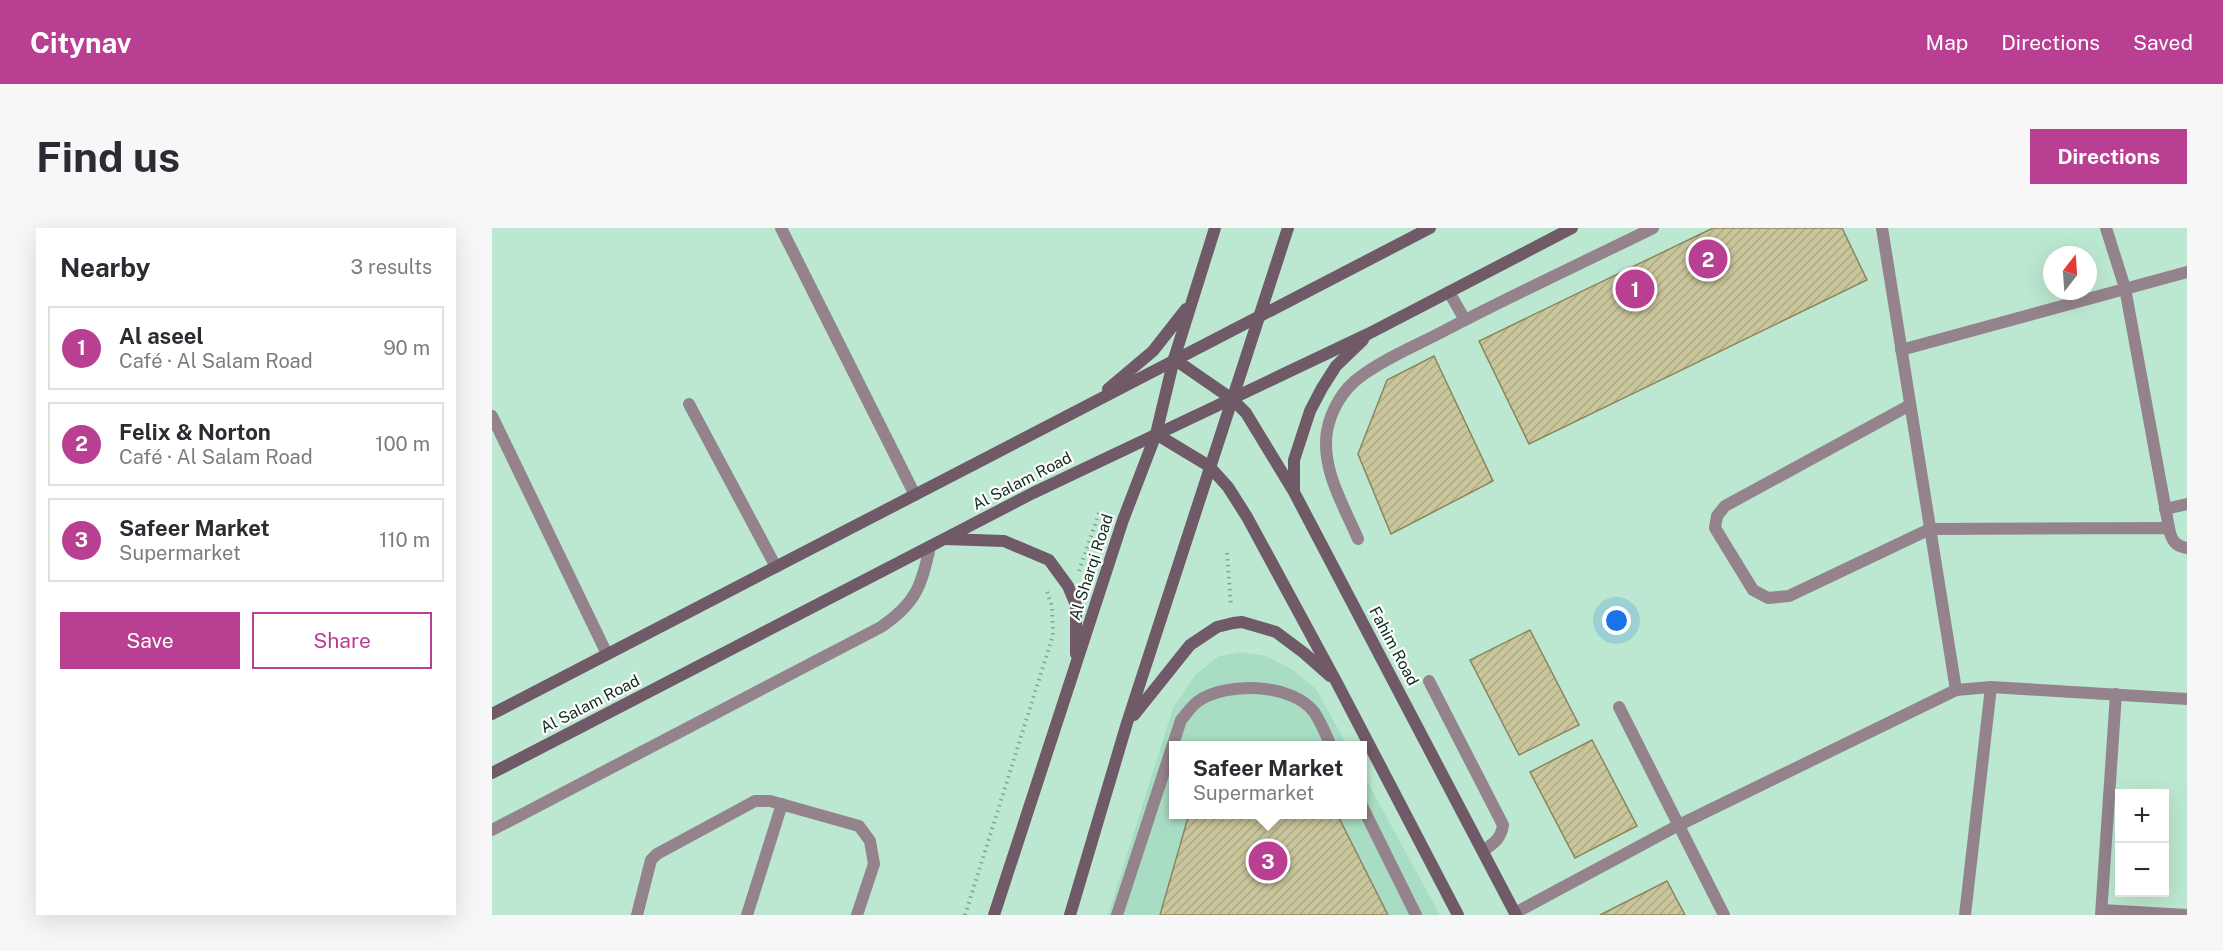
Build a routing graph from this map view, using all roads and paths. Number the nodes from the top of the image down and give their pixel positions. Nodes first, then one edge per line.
1 (782, 228) edge
2 (1215, 228) edge
3 (1288, 228) edge
4 (1430, 228) edge
5 (1572, 228) edge
6 (1882, 228) edge
7 (2106, 228) edge
8 (1651, 229) edge
9 (2187, 272) edge
10 (2125, 288) junction
11 (1449, 292) junction
12 (1192, 301) junction
13 (1258, 318) junction
14 (1465, 320) junction
15 (1368, 334) junction
16 (1901, 350) junction
17 (1173, 359) junction
18 (1232, 399) junction
19 (688, 404) dead end
20 (1089, 405) junction
21 (1910, 405) junction
22 (492, 416) edge
23 (1156, 435) junction
24 (1209, 466) junction
25 (1294, 492) junction
26 (915, 495) junction
27 (2187, 504) edge
28 (2165, 509) junction
29 (1099, 513) dead end
30 (2169, 528) junction
31 (1930, 529) junction
32 (1358, 538) dead end
33 (944, 539) junction
34 (930, 547) junction
35 (2187, 548) edge
36 (1227, 553) dead end
37 (1049, 560) junction
38 (776, 567) junction
39 (1045, 589) dead end
40 (1233, 623) junction
41 (607, 654) junction
42 (1076, 665) junction
43 (1429, 681) dead end
44 (1338, 683) junction
45 (1991, 687) junction
46 (1956, 690) junction
47 (2116, 694) junction
48 (2187, 699) edge
49 (1619, 707) dead end
50 (492, 714) edge
51 (1127, 723) junction
52 (1174, 741) edge
53 (1329, 741) edge
54 (1169, 757) edge
55 (492, 773) edge
56 (782, 804) junction
57 (1367, 816) edge
58 (1677, 826) junction
59 (492, 830) edge
60 (1483, 851) junction
61 (2102, 913) edge
62 (1515, 914) edge
63 (638, 915) edge
64 (747, 915) edge
65 (857, 915) edge
66 (965, 915) edge
67 (994, 915) edge
68 (1070, 915) edge
69 (1117, 915) edge
70 (1416, 915) edge
71 (1458, 915) edge
72 (1724, 915) edge
73 (1965, 915) edge
74 (2187, 915) edge

1 - 26 street
2 - 12 main road, Al Sharqi Road
3 - 13 main road
4 - 13 main road
5 - 11 main road, Al Salam Road
6 - 16 street
7 - 10 street
8 - 14 street
9 - 10 street
10 - 16 street
10 - 28 street
11 - 14 street
11 - 15 main road, Al Salam Road
12 - 17 main road, Al Sharqi Road
12 - 20 main road
13 - 17 main road
13 - 18 main road
14 - 32 street
15 - 18 main road, Al Salam Road
15 - 25 main road
16 - 21 street
17 - 18 main road, Fahim Road
17 - 20 main road
17 - 23 main road, Al Sharqi Road
18 - 23 main road, Al Salam Road
18 - 24 main road
18 - 25 main road, Fahim Road
19 - 38 street
20 - 26 main road
21 - 31 street
21 - 31 street
22 - 41 street
23 - 24 main road
23 - 33 main road, Al Salam Road
23 - 42 main road, Al Sharqi Road
24 - 44 main road
24 - 51 main road
25 - 60 main road, Fahim Road
26 - 38 main road
27 - 28 street
28 - 30 street
29 - 37 path
30 - 31 street
30 - 35 street
31 - 46 street
33 - 34 main road, Al Salam Road
33 - 37 main road
34 - 55 main road, Al Salam Road
34 - 59 street
36 - 40 path
37 - 42 main road
38 - 41 main road
39 - 66 path
40 - 44 main road
40 - 51 main road
41 - 50 main road
42 - 67 main road, Al Sharqi Road
43 - 60 street
44 - 71 main road
45 - 46 street
45 - 47 street
45 - 73 street
46 - 58 street
47 - 48 street
47 - 61 street
49 - 58 street
51 - 68 main road
52 - 53 street
54 - 69 street
56 - 63 street
56 - 64 street
56 - 65 street
57 - 70 street
58 - 62 street
58 - 72 street
60 - 62 main road, Fahim Road
61 - 74 street

